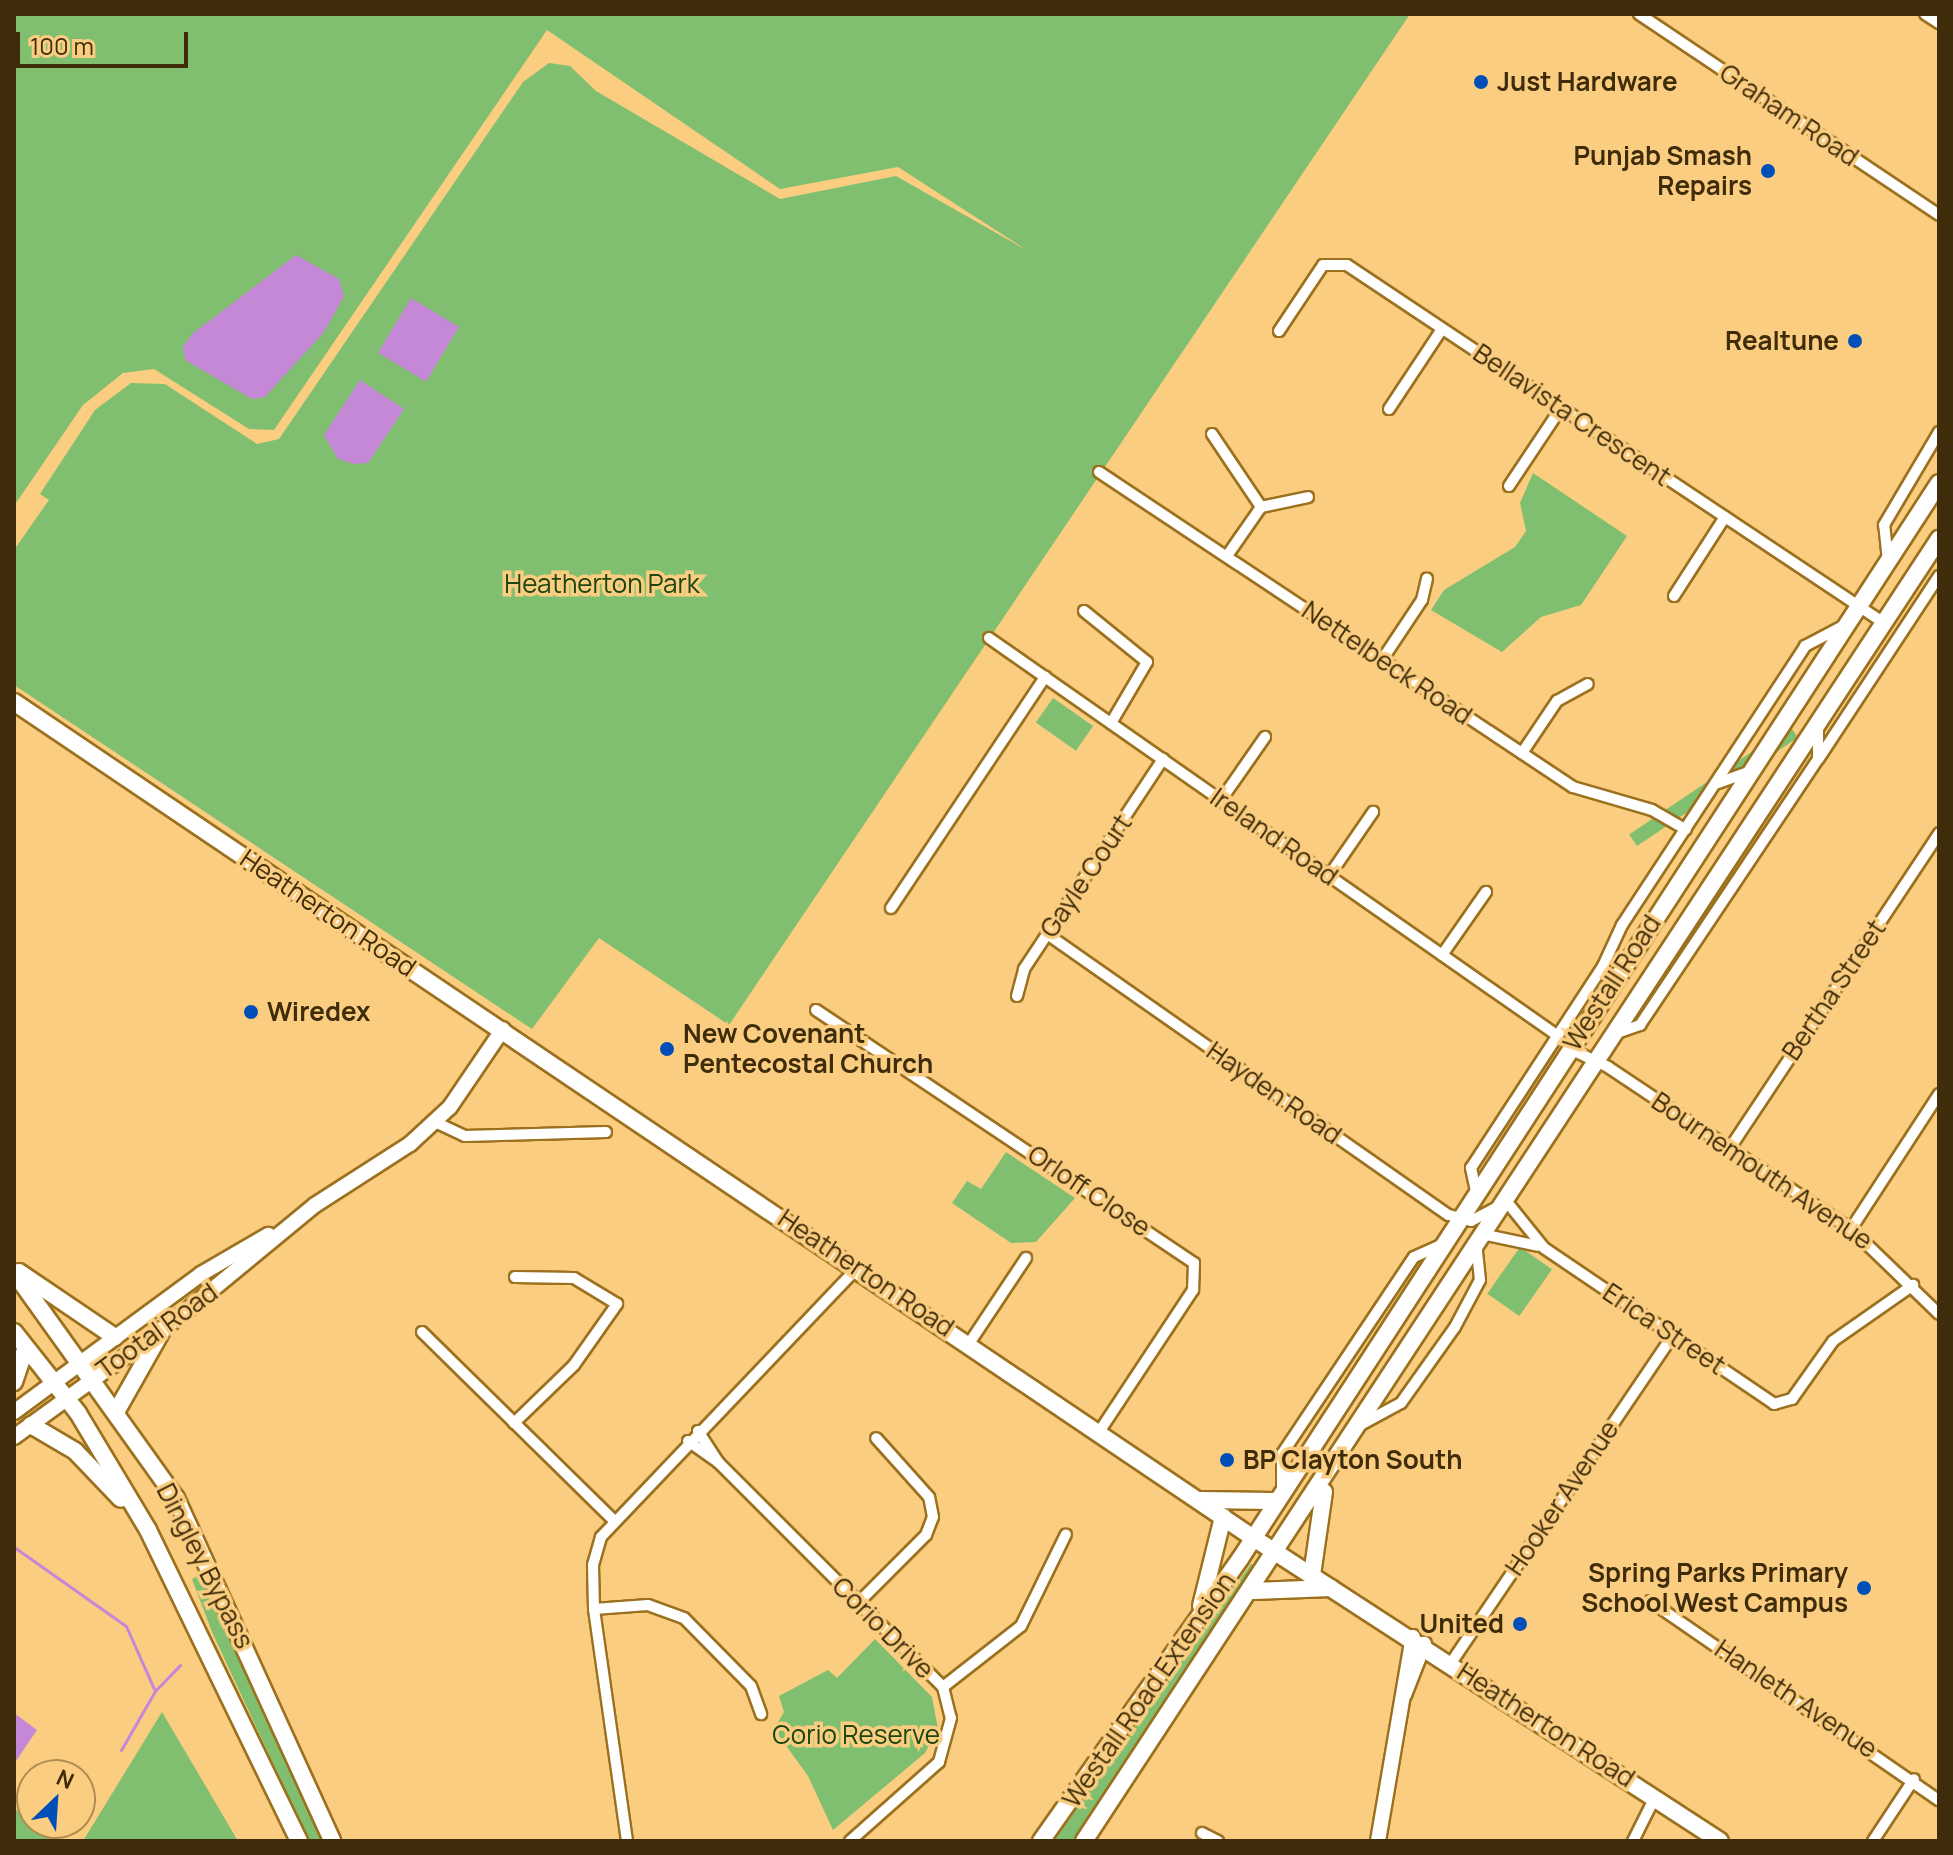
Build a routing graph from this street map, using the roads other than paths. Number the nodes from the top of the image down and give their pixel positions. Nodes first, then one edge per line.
1 (1639, 14) edge
2 (1925, 14) edge
3 (1939, 23) edge
4 (1939, 215) edge
5 (1442, 329) junction
6 (1279, 331) dead end
7 (1561, 408) junction
8 (1389, 409) dead end
9 (1939, 432) edge
10 (1212, 434) dead end
11 (1099, 472) dead end
12 (1939, 483) edge
13 (1509, 486) dead end
14 (1308, 497) dead end
15 (1261, 507) junction
16 (1725, 517) junction
17 (1906, 534) junction
18 (1935, 544) edge
19 (1227, 556) junction
20 (1888, 561) junction
21 (1939, 576) edge
22 (1427, 579) dead end
23 (1674, 596) dead end
24 (1858, 606) junction
25 (1084, 611) dead end
26 (1884, 623) junction
27 (1845, 625) junction
28 (989, 638) dead end
29 (1382, 660) junction
30 (1045, 677) junction
31 (1588, 684) dead end
32 (14, 702) edge
33 (1818, 722) junction
34 (1111, 723) junction
35 (1265, 737) dead end
36 (1522, 753) junction
37 (1163, 759) junction
38 (1818, 759) junction
39 (1749, 772) junction
40 (1713, 787) junction
41 (1221, 800) junction
42 (1373, 812) dead end
43 (1686, 830) junction
44 (1939, 833) edge
45 (1329, 876) junction
46 (1486, 892) dead end
47 (891, 908) dead end
48 (1047, 934) junction
49 (1442, 955) junction
50 (1017, 996) dead end
51 (816, 1010) dead end
52 (503, 1029) junction
53 (1614, 1034) junction
54 (1558, 1036) junction
55 (1570, 1049) junction
56 (1597, 1060) junction
57 (1939, 1094) edge
58 (435, 1122) junction
59 (606, 1132) dead end
60 (1730, 1148) junction
61 (1477, 1196) junction
62 (1507, 1202) junction
63 (296, 1219) junction
64 (1461, 1220) junction
65 (1851, 1229) junction
66 (1482, 1242) junction
67 (1544, 1248) junction
68 (1026, 1258) dead end
69 (858, 1267) junction
70 (14, 1271) edge
71 (515, 1277) dead end
72 (1913, 1285) junction
73 (1939, 1314) edge
74 (163, 1329) junction
75 (14, 1332) edge
76 (422, 1332) dead end
77 (1674, 1334) junction
78 (115, 1337) junction
79 (970, 1342) junction
80 (26, 1348) junction
81 (79, 1364) junction
82 (92, 1378) junction
83 (14, 1382) edge
84 (52, 1386) junction
85 (65, 1399) junction
86 (14, 1412) edge
87 (116, 1412) junction
88 (514, 1423) junction
89 (1362, 1424) junction
90 (31, 1425) junction
91 (698, 1431) junction
92 (1099, 1432) junction
93 (14, 1437) edge
94 (876, 1438) dead end
95 (688, 1441) junction
96 (719, 1463) junction
97 (1328, 1478) junction
98 (1278, 1496) junction
99 (1196, 1500) junction
100 (1223, 1517) junction
101 (612, 1519) junction
102 (148, 1530) junction
103 (1066, 1534) dead end
104 (1252, 1537) junction
105 (1279, 1554) junction
106 (1312, 1575) junction
107 (1333, 1588) junction
108 (1254, 1591) junction
109 (1650, 1601) dead end
110 (859, 1602) junction
111 (594, 1609) junction
112 (1194, 1626) junction
113 (1419, 1641) junction
114 (1451, 1663) junction
115 (943, 1687) junction
116 (761, 1714) dead end
117 (1914, 1779) junction
118 (1655, 1797) junction
119 (1939, 1800) edge
120 (1202, 1833) dead end
121 (299, 1841) edge
122 (332, 1841) edge
123 (627, 1841) edge
124 (850, 1841) edge
125 (1041, 1841) edge
126 (1084, 1841) edge
127 (1218, 1841) edge
128 (1378, 1841) edge
129 (1633, 1841) edge
130 (1720, 1841) edge
131 (1873, 1841) edge

1 - 4 street, Graham Road
2 - 3 street
5 - 6 street, Bellavista Crescent
5 - 7 street, Bellavista Crescent
5 - 8 street
7 - 13 street
7 - 16 street, Bellavista Crescent
9 - 20 street
10 - 15 street
11 - 19 street, Nettelbeck Road
12 - 17 main road, Westall Road
14 - 15 street
15 - 19 street
16 - 23 street
16 - 24 street, Bellavista Crescent
17 - 18 main road
17 - 20 main road, Westall Road
18 - 26 main road, Westall Road
19 - 29 street, Nettelbeck Road
20 - 24 main road, Westall Road
21 - 38 street, Westall Road
22 - 29 street
24 - 26 street, Bellavista Crescent
24 - 27 main road, Westall Road
25 - 34 street
26 - 33 main road, Westall Road
27 - 39 main road, Westall Road
27 - 40 street, Westall Road
28 - 30 street, Ireland Road
29 - 36 street, Nettelbeck Road
30 - 34 street, Ireland Road
30 - 47 street
31 - 36 street
32 - 52 main road, Heatherton Road
33 - 38 street
33 - 53 main road, Westall Road
34 - 37 street, Ireland Road
35 - 41 street
36 - 43 street, Nettelbeck Road
37 - 41 street, Ireland Road
37 - 48 street, Gayle Court
38 - 53 street, Westall Road
39 - 40 street
39 - 55 main road, Westall Road
40 - 43 street, Westall Road
41 - 45 street, Ireland Road
42 - 45 street
43 - 54 street, Westall Road
44 - 60 street, Bertha Street
45 - 49 street, Ireland Road
46 - 49 street
48 - 50 street, Gayle Court
48 - 64 street, Hayden Road
49 - 54 street, Ireland Road
51 - 92 street, Orloff Close
52 - 58 main road, Tootal Road
52 - 69 main road, Heatherton Road
53 - 56 main road, Westall Road
54 - 61 street, Westall Road
55 - 56 street, Bournemouth Avenue
55 - 61 main road, Westall Road
56 - 60 street, Bournemouth Avenue
56 - 62 main road, Westall Road
57 - 65 street
58 - 59 street
58 - 63 main road, Tootal Road
60 - 65 street, Bournemouth Avenue
61 - 64 main road, Westall Road
62 - 64 street
62 - 66 main road, Westall Road
62 - 67 street, Erica Street
63 - 74 main road, Tootal Road
63 - 78 main road, Tootal Road
64 - 98 main road, Westall Road
65 - 72 street, Bournemouth Avenue
66 - 67 street, Erica Street
66 - 89 main road, Westall Road
66 - 89 street, Westall Road
67 - 77 street, Erica Street
68 - 79 street
69 - 79 main road, Heatherton Road
69 - 91 street
70 - 78 main road
70 - 81 main road, Dingley Bypass
71 - 88 street
72 - 73 street, Bournemouth Avenue
72 - 77 street, Erica Street
74 - 82 main road, Tootal Road
74 - 87 main road
75 - 80 main road, Dingley Bypass
76 - 88 street
77 - 114 street, Hooker Avenue
78 - 81 main road, Tootal Road
79 - 92 main road, Heatherton Road
80 - 83 main road
80 - 84 main road, Dingley Bypass
81 - 82 main road, Dingley Bypass
81 - 84 main road, Tootal Road
82 - 85 main road, Tootal Road
82 - 87 main road, Dingley Bypass
84 - 85 main road, Dingley Bypass
84 - 86 main road, Tootal Road
85 - 90 main road, Tootal Road
85 - 102 main road, Dingley Bypass
87 - 122 main road, Dingley Bypass
88 - 101 street
89 - 97 main road, Westall Road
90 - 93 main road, Tootal Road
90 - 102 main road
91 - 95 street
91 - 96 street, Corio Drive
92 - 99 main road, Heatherton Road
94 - 110 street
95 - 96 street, Corio Drive
95 - 101 street
96 - 110 street, Corio Drive
97 - 105 main road, Westall Road
97 - 106 main road
98 - 99 main road
98 - 104 main road, Westall Road
99 - 100 main road, Heatherton Road
100 - 104 main road, Heatherton Road
100 - 112 main road
101 - 111 street
102 - 121 main road, Dingley Bypass
103 - 115 street
104 - 105 main road, Heatherton Road
104 - 112 main road, Westall Road Extension
105 - 106 main road, Heatherton Road
105 - 108 main road, Westall Road Extension
106 - 107 main road, Heatherton Road
107 - 108 main road
107 - 113 main road, Heatherton Road
108 - 126 main road, Westall Road Extension
109 - 117 street, Hanleth Avenue
110 - 115 street, Corio Drive
111 - 116 street
111 - 123 street
112 - 125 main road, Westall Road Extension
113 - 114 main road, Heatherton Road
113 - 128 main road
114 - 118 main road, Heatherton Road
115 - 124 street, Corio Drive
117 - 119 street, Hanleth Avenue
117 - 131 street
118 - 129 street
118 - 130 main road, Heatherton Road
120 - 127 street

